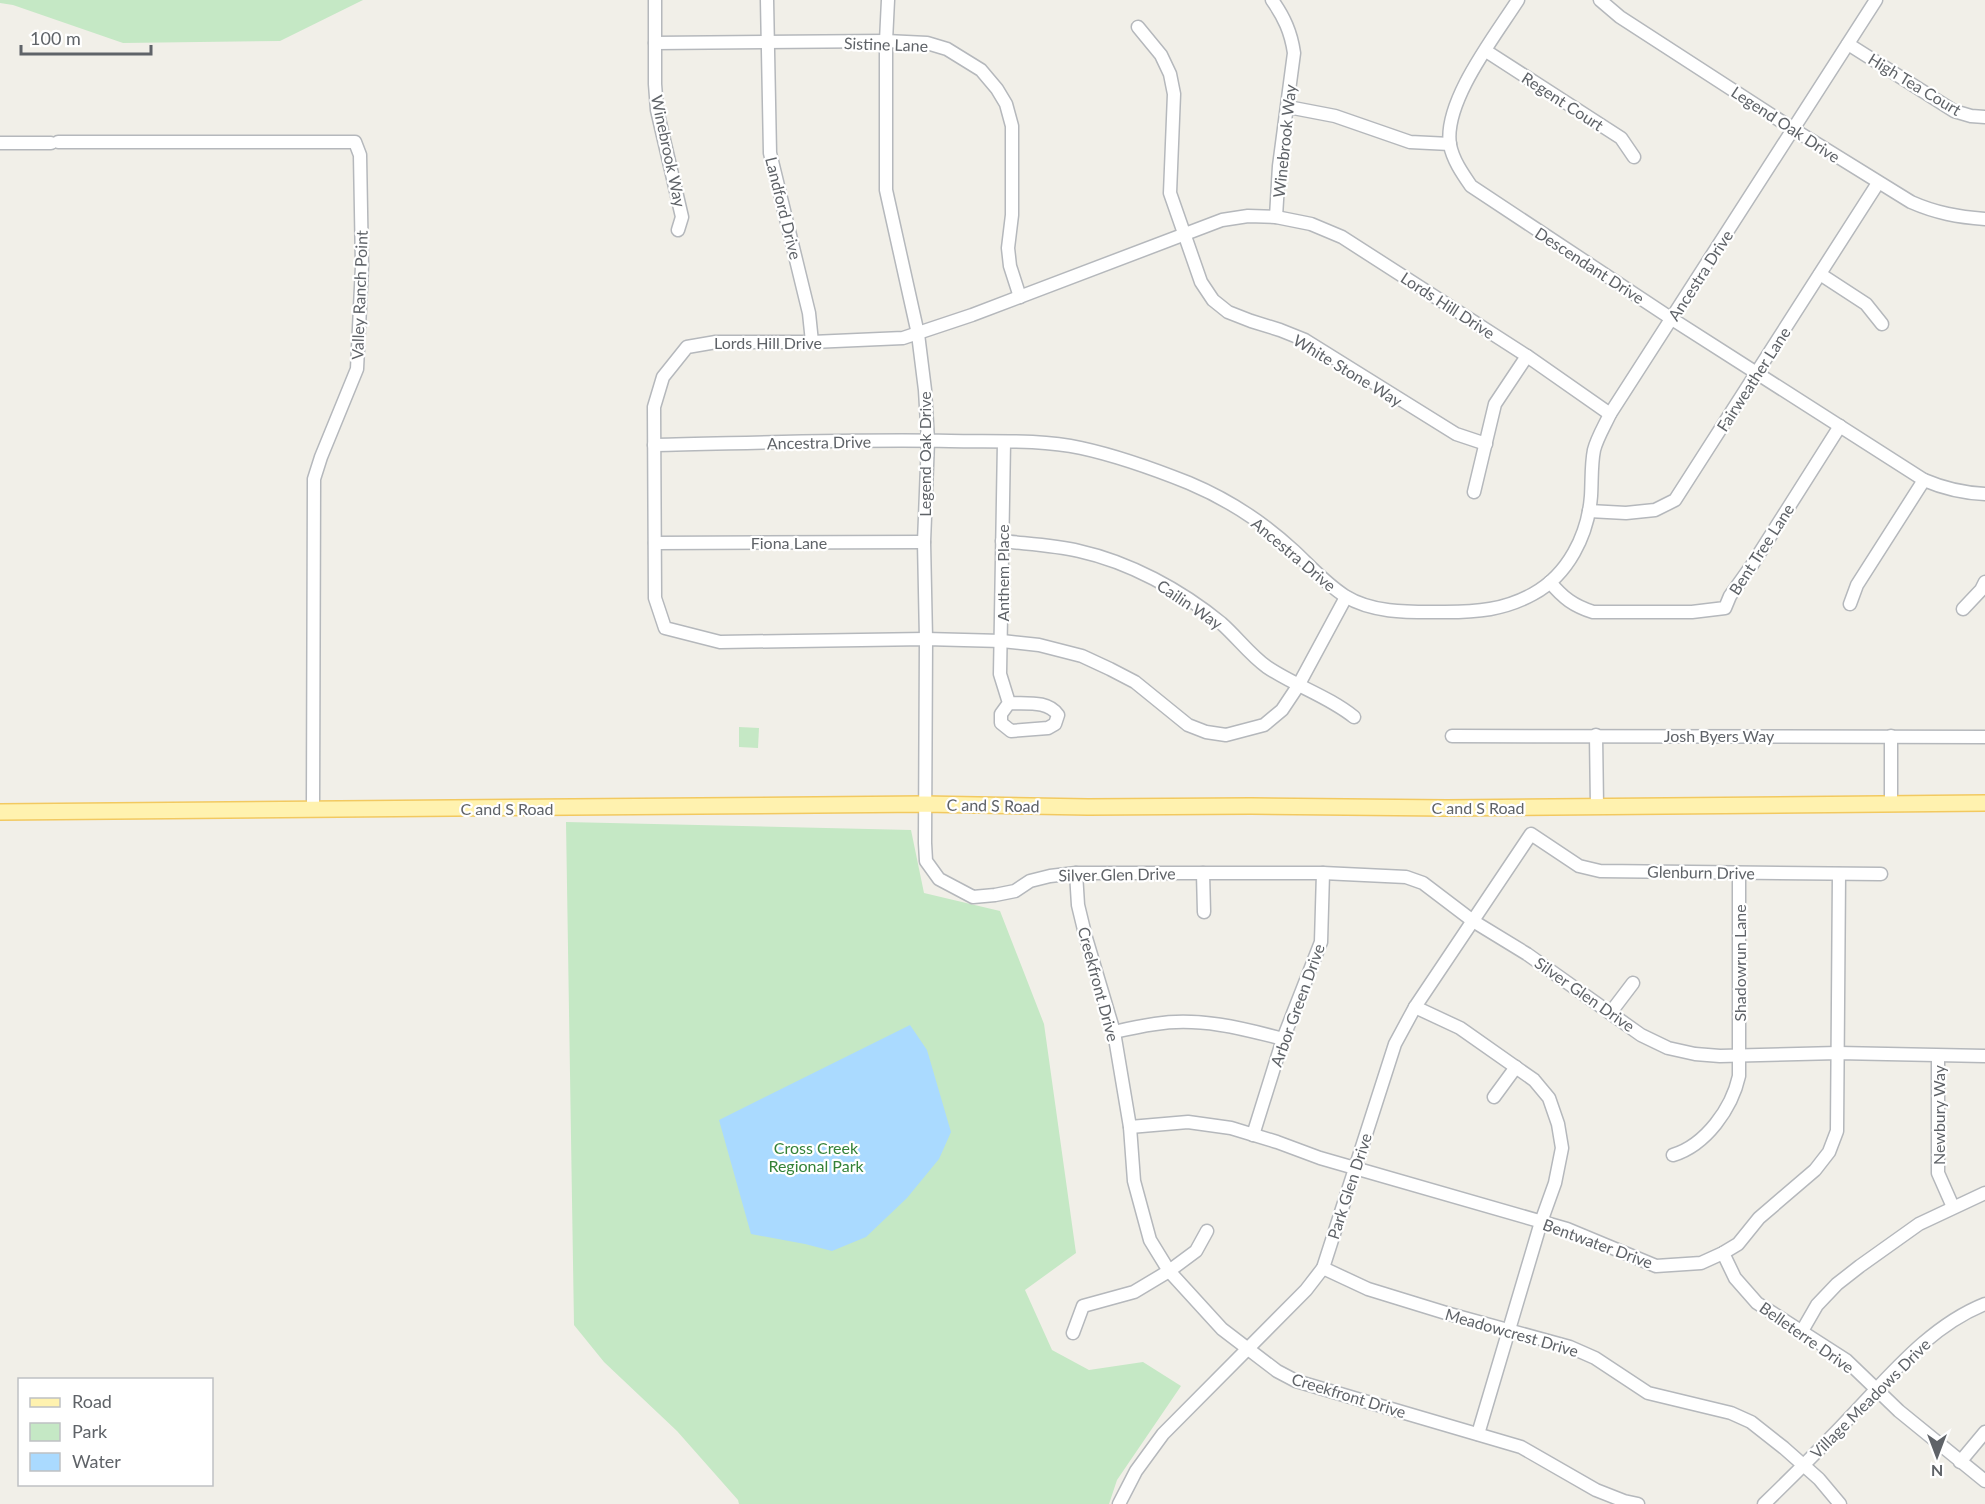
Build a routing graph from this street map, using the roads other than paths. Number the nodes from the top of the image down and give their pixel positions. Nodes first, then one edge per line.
1 (655, 0) edge
2 (767, 0) edge
3 (888, 0) edge
4 (1272, 0) edge
5 (1518, 0) edge
6 (1600, 0) edge
7 (1876, 0) edge
8 (1138, 27) dead end
9 (886, 41) junction
10 (655, 43) junction
11 (767, 43) junction
12 (1848, 44) junction
13 (1486, 51) junction
14 (1288, 106) junction
15 (1985, 117) edge
16 (1793, 129) junction
17 (0, 143) edge
18 (1450, 144) junction
19 (1634, 157) dead end
20 (1878, 183) junction
21 (1276, 217) junction
22 (1985, 219) edge
23 (678, 230) dead end
24 (1179, 238) junction
25 (1820, 274) junction
26 (1020, 297) junction
27 (1672, 319) junction
28 (1882, 324) dead end
29 (918, 334) junction
30 (812, 342) junction
31 (1527, 356) junction
32 (1757, 373) junction
33 (1610, 414) junction
34 (1840, 426) junction
35 (928, 441) junction
36 (1004, 442) junction
37 (654, 444) junction
38 (1486, 444) junction
39 (1924, 480) junction
40 (1474, 492) dead end
41 (1985, 494) edge
42 (1589, 511) junction
43 (1002, 541) junction
44 (924, 542) junction
45 (655, 543) junction
46 (1550, 582) junction
47 (1985, 582) edge
48 (1346, 597) junction
49 (1850, 604) dead end
50 (1963, 609) dead end
51 (926, 639) junction
52 (1002, 641) junction
53 (1298, 686) junction
54 (1009, 704) dead end
55 (1354, 717) dead end
56 (1596, 735) junction
57 (1452, 736) dead end
58 (1891, 736) junction
59 (1985, 737) edge
60 (1891, 802) junction
61 (1985, 803) edge
62 (924, 804) junction
63 (1597, 806) junction
64 (313, 810) junction
65 (0, 812) edge
66 (1531, 834) joint
67 (1076, 873) junction
68 (1203, 873) junction
69 (1323, 873) junction
70 (1739, 873) junction
71 (1839, 874) junction
72 (1881, 874) dead end
73 (1204, 912) dead end
74 (1473, 921) junction
75 (1633, 983) dead end
76 (1415, 1007) junction
77 (1611, 1012) junction
78 (1114, 1032) junction
79 (1283, 1040) junction
80 (1838, 1053) junction
81 (1738, 1054) junction
82 (1938, 1056) junction
83 (1985, 1056) edge
84 (1516, 1067) junction
85 (1494, 1097) dead end
86 (1130, 1127) junction
87 (1253, 1135) junction
88 (1673, 1155) dead end
89 (1356, 1167) junction
90 (1985, 1193) edge
91 (1953, 1207) junction
92 (1541, 1222) junction
93 (1208, 1231) dead end
94 (1723, 1254) junction
95 (1323, 1268) junction
96 (1169, 1271) junction
97 (1985, 1304) edge
98 (1509, 1331) junction
99 (1802, 1331) junction
100 (1073, 1332) dead end
101 (1248, 1349) junction
102 (1877, 1389) junction
103 (1985, 1432) edge
104 (1478, 1434) junction
105 (1960, 1462) junction
106 (1804, 1465) junction
107 (1985, 1481) edge
108 (1119, 1504) edge
109 (1638, 1504) edge
110 (1764, 1504) edge
111 (1840, 1504) edge

1 - 10 street, Winebrook Way
2 - 11 street, Landford Drive
3 - 9 street, Legend Oak Drive
4 - 14 street, Winebrook Way
5 - 13 street, Descendant Drive
6 - 16 street, Legend Oak Drive
7 - 12 street, Ancestra Drive
8 - 24 street, White Stone Way
9 - 11 street, Sistine Lane
9 - 26 street, Sistine Lane
9 - 29 street, Legend Oak Drive
10 - 11 street, Sistine Lane
10 - 23 street, Winebrook Way
11 - 30 street, Landford Drive
12 - 15 street, High Tea Court
12 - 16 street, Ancestra Drive
13 - 18 street, Descendant Drive
13 - 19 street, Regent Court
14 - 18 street
14 - 21 street, Winebrook Way
16 - 20 street, Legend Oak Drive
16 - 27 street, Ancestra Drive
17 - 64 street, Valley Ranch Point
18 - 27 street, Descendant Drive
20 - 22 street, Legend Oak Drive
20 - 25 street, Fairweather Lane
21 - 24 street, Winebrook Way
21 - 31 street, Lords Hill Drive
24 - 26 street, Lords Hill Drive
24 - 38 street, White Stone Way
25 - 28 street
25 - 32 street, Fairweather Lane
26 - 29 street, Lords Hill Drive
27 - 32 street, Descendant Drive
27 - 33 street, Ancestra Drive
29 - 30 street, Lords Hill Drive
29 - 35 street, Legend Oak Drive
30 - 37 street, Lords Hill Drive
31 - 33 street, Lords Hill Drive
31 - 38 street
32 - 34 street, Descendant Drive
32 - 42 street, Fairweather Lane
33 - 42 street, Ancestra Drive
34 - 39 street, Descendant Drive
34 - 46 street, Bent Tree Lane
35 - 36 street, Ancestra Drive
35 - 37 street, Ancestra Drive
35 - 44 street, Legend Oak Drive
36 - 43 street, Anthem Place
36 - 48 street, Ancestra Drive
37 - 45 street, Lords Hill Drive
38 - 40 street
39 - 41 street, Descendant Drive
39 - 49 street
42 - 46 street, Ancestra Drive
43 - 52 street, Anthem Place
43 - 53 street, Cailin Way
44 - 45 street, Fiona Lane
44 - 51 street, Legend Oak Drive
45 - 51 street, Lords Hill Drive
46 - 48 street, Ancestra Drive
47 - 50 street
48 - 53 street
51 - 52 street
51 - 62 street, Legend Oak Drive
52 - 53 street
52 - 54 street, Anthem Place
53 - 55 street, Cailin Way
56 - 57 street, Josh Byers Way
56 - 58 street, Josh Byers Way
56 - 63 street
58 - 59 street, Josh Byers Way
58 - 60 street
60 - 61 main road, C and S Road
60 - 63 main road, C and S Road
62 - 63 main road, C and S Road
62 - 64 main road, C and S Road
62 - 67 street, Silver Glen Drive
64 - 65 main road, C and S Road
66 - 70 street, Glenburn Drive
66 - 74 street, Park Glen Drive
67 - 68 street, Silver Glen Drive
67 - 78 street, Creekfront Drive
68 - 69 street, Silver Glen Drive
68 - 73 street
69 - 74 street, Silver Glen Drive
69 - 79 street, Arbor Green Drive
70 - 71 street, Glenburn Drive
70 - 81 street, Shadowrun Lane
71 - 72 street, Glenburn Drive
71 - 80 street, Bentwater Drive
74 - 76 street, Park Glen Drive
74 - 77 street, Silver Glen Drive
75 - 77 street
76 - 84 street
76 - 89 street, Park Glen Drive
77 - 81 street, Silver Glen Drive
78 - 79 street
78 - 86 street, Creekfront Drive
79 - 87 street, Arbor Green Drive
80 - 81 street, Silver Glen Drive
80 - 82 street, Silver Glen Drive
80 - 94 street, Bentwater Drive
81 - 88 street, Shadowrun Lane
82 - 83 street, Silver Glen Drive
82 - 91 street, Newbury Way
84 - 85 street
84 - 92 street
86 - 87 street, Bentwater Drive
86 - 96 street, Creekfront Drive
87 - 89 street, Bentwater Drive
89 - 92 street, Bentwater Drive
89 - 95 street, Park Glen Drive
90 - 91 street
91 - 99 street
92 - 94 street, Bentwater Drive
92 - 98 street
93 - 96 street
94 - 99 street, Belleterre Drive
95 - 98 street, Meadowcrest Drive
95 - 101 street, Park Glen Drive
96 - 100 street
96 - 101 street, Creekfront Drive
97 - 102 street, Village Meadows Drive
98 - 104 street
98 - 106 street, Meadowcrest Drive
99 - 102 street, Belleterre Drive
101 - 104 street, Creekfront Drive
101 - 108 street, Park Glen Drive
102 - 105 street, Belleterre Drive
102 - 106 street, Village Meadows Drive
103 - 105 street
104 - 109 street, Creekfront Drive
105 - 107 street, Belleterre Drive
106 - 110 street, Village Meadows Drive
106 - 111 street, Meadowcrest Drive

